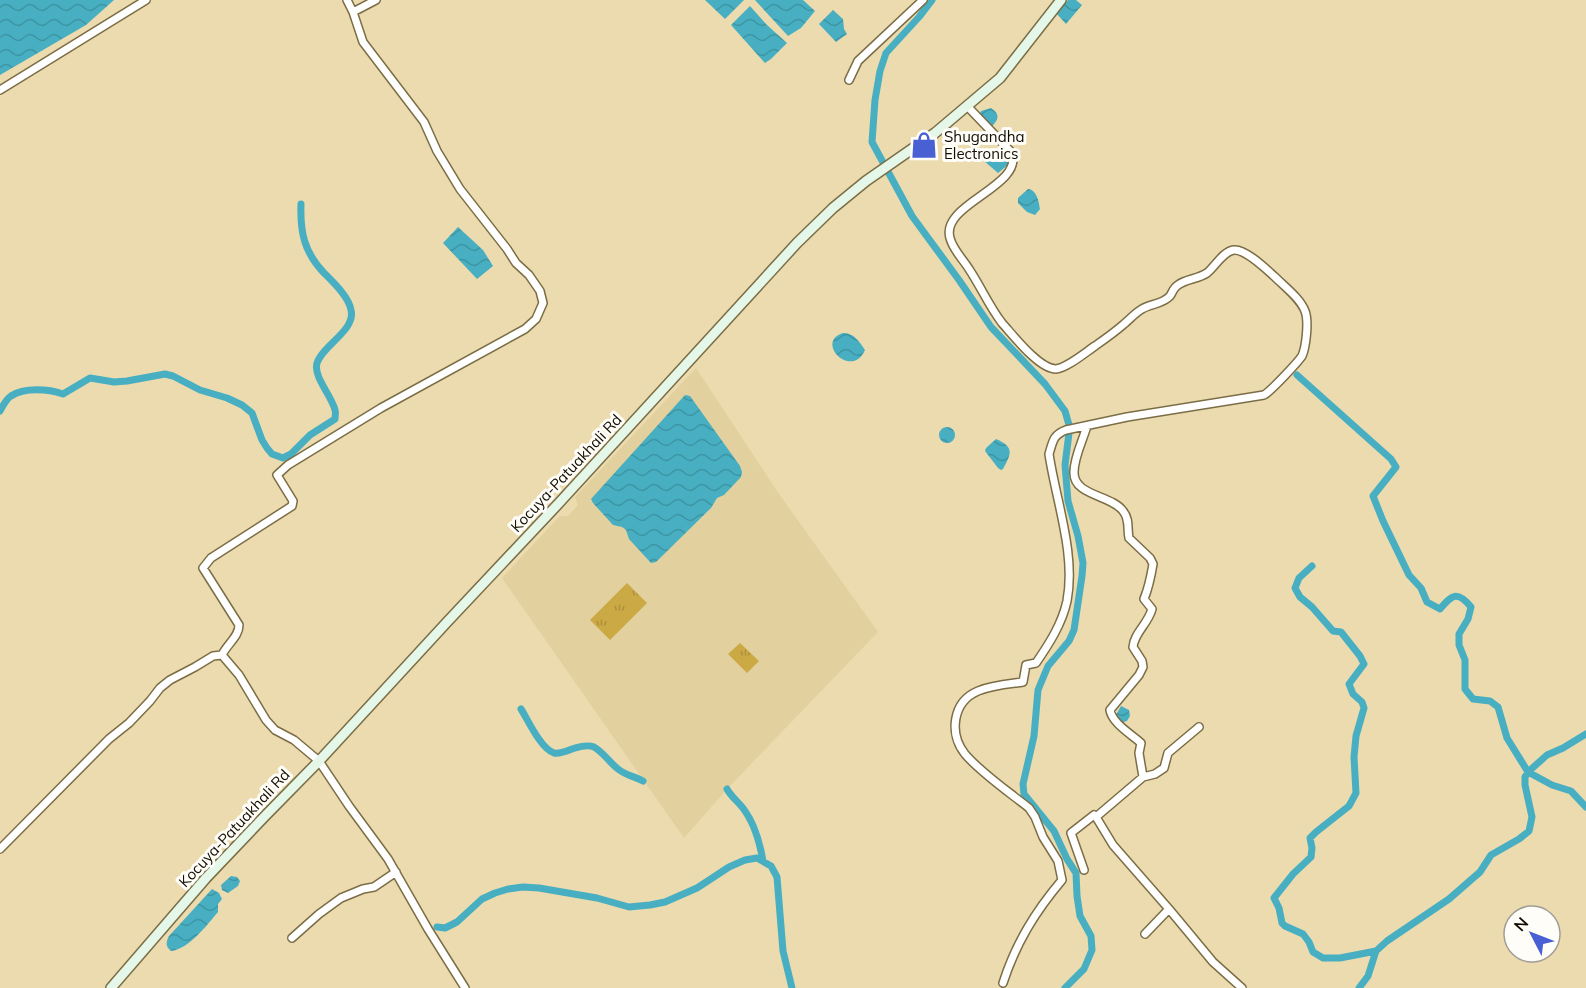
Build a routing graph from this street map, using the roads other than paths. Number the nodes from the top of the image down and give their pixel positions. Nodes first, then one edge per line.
1 (146, 0) edge
2 (347, 0) edge
3 (376, 0) edge
4 (923, 0) edge
5 (1061, 0) edge
6 (353, 12) junction
7 (849, 80) dead end
8 (0, 90) edge
9 (968, 107) junction
10 (1084, 427) junction
11 (222, 655) junction
12 (1199, 727) dead end
13 (319, 761) junction
14 (1143, 777) junction
15 (1096, 817) junction
16 (0, 849) edge
17 (1084, 870) dead end
18 (396, 872) junction
19 (1169, 909) junction
20 (1145, 934) dead end
21 (292, 938) dead end
22 (1003, 983) dead end
23 (111, 988) edge
24 (465, 988) edge
25 (1242, 988) edge

1 - 8 street
2 - 6 street
3 - 6 street
4 - 7 street
5 - 9 main road, Kocuya-Patuakhali Rd
6 - 11 street
9 - 10 street
9 - 13 main road, Kocuya-Patuakhali Rd
10 - 14 street
10 - 22 street
11 - 13 street
11 - 16 street
12 - 14 street
13 - 18 street
13 - 23 main road, Kocuya-Patuakhali Rd
14 - 15 street
15 - 17 street
15 - 19 street
18 - 21 street
18 - 24 street
19 - 20 street
19 - 25 street

